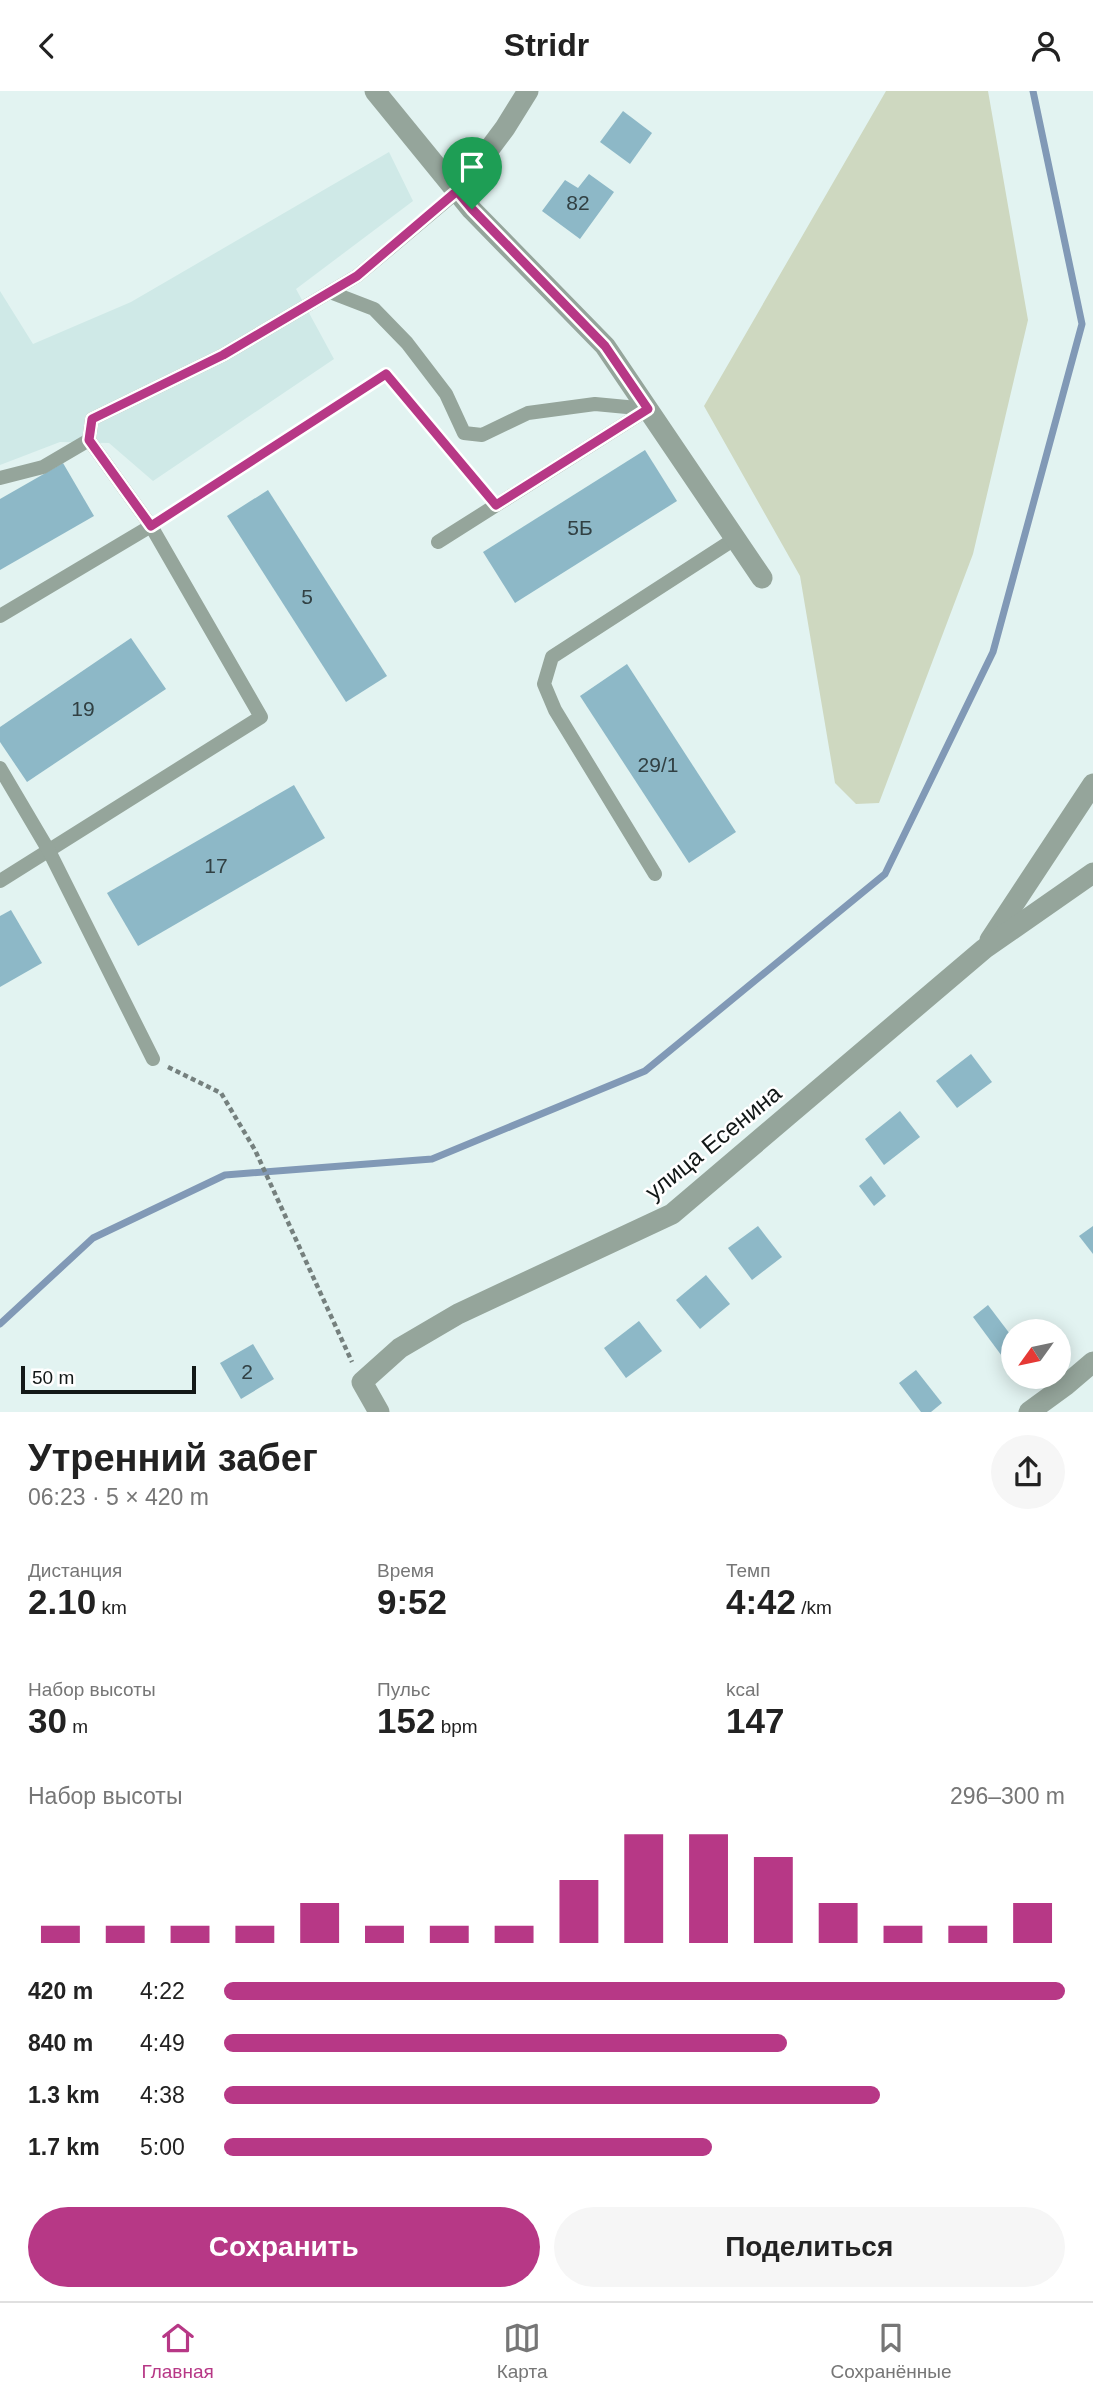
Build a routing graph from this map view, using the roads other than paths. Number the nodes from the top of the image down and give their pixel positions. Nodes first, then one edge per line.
1 (375, 91) edge
2 (528, 91) edge
3 (457, 191) junction
4 (330, 292) junction
5 (648, 409) junction
6 (89, 440) junction
7 (0, 478) edge
8 (151, 526) junction
9 (736, 538) junction
10 (438, 542) dead end
11 (762, 578) dead end
12 (0, 617) edge
13 (0, 768) edge
14 (1093, 784) edge
15 (49, 851) junction
16 (1093, 873) edge
17 (655, 874) dead end
18 (0, 881) edge
19 (984, 949) junction
20 (153, 1059) road end
21 (1093, 1362) edge
22 (379, 1412) edge
23 (1029, 1412) edge

1 - 3 street
2 - 3 street
3 - 4 lane
3 - 5 street
4 - 5 lane
4 - 6 lane
5 - 9 street
5 - 10 lane
6 - 7 lane
6 - 8 lane
8 - 12 lane
8 - 15 lane
9 - 11 street
9 - 17 lane
13 - 15 lane
14 - 19 street
15 - 18 lane
15 - 20 lane
16 - 19 street, улица Есенина
19 - 22 street, улица Есенина
21 - 23 street

